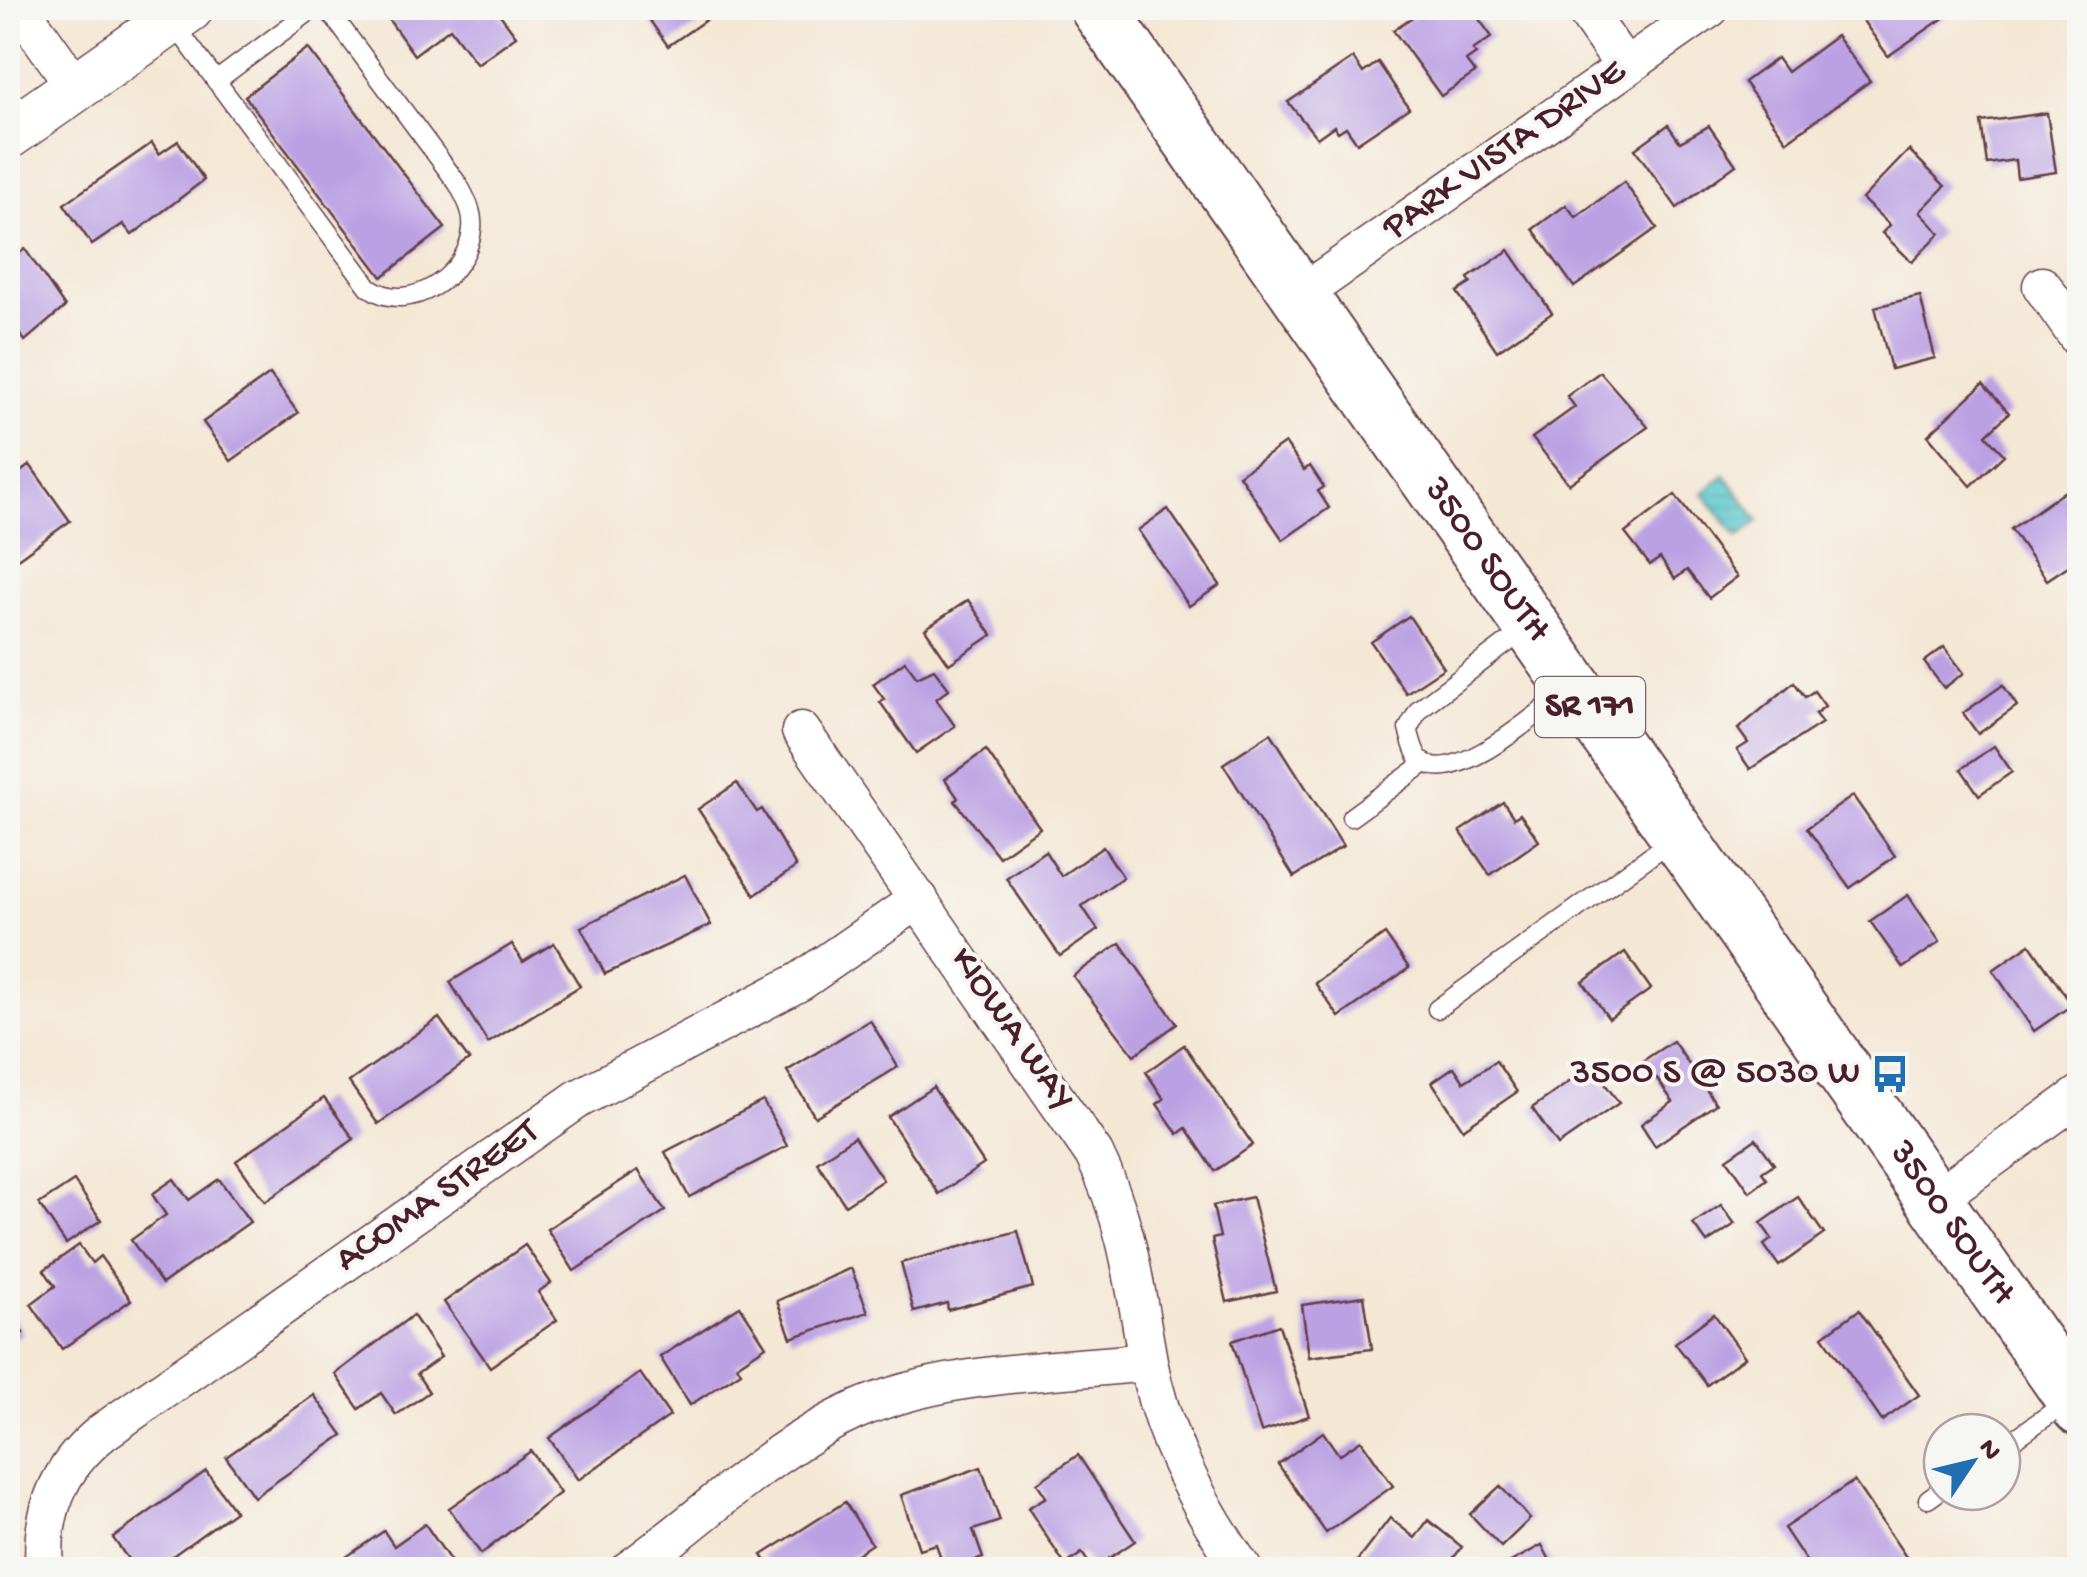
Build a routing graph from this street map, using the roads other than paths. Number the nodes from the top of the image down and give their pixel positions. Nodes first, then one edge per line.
1 (20, 8) edge
2 (314, 8) edge
3 (328, 8) edge
4 (1098, 8) edge
5 (1584, 8) edge
6 (1710, 8) edge
7 (180, 14) edge
8 (1625, 67) junction
9 (216, 80) junction
10 (76, 87) junction
11 (8, 136) edge
12 (2042, 286) dead end
13 (1300, 295) junction
14 (2080, 340) edge
15 (1532, 625) junction
16 (1574, 686) junction
17 (800, 731) dead end
18 (1425, 763) junction
19 (1351, 817) dead end
20 (1679, 835) junction
21 (919, 899) junction
22 (1436, 1009) dead end
23 (2080, 1095) edge
24 (1935, 1199) junction
25 (1148, 1362) junction
26 (2076, 1403) edge
27 (2022, 1436) edge
28 (637, 1567) edge
29 (45, 1570) edge
30 (1243, 1570) edge

1 - 10 street
2 - 9 lane
3 - 9 lane
4 - 13 main road, 3500 SOUTH / SR 171
5 - 8 street
6 - 8 street, PARK VISTA DRIVE
7 - 9 lane
7 - 10 street
8 - 13 street, PARK VISTA DRIVE
10 - 11 street
12 - 14 street
13 - 15 main road, 3500 SOUTH / SR 171
15 - 16 main road, 3500 SOUTH / SR 171
15 - 18 lane
16 - 18 lane
16 - 20 main road, 3500 SOUTH / SR 171
17 - 21 street, KIOWA WAY
18 - 19 lane
20 - 22 lane
20 - 24 main road, 3500 SOUTH / SR 171
21 - 25 street, KIOWA WAY
21 - 29 street, ACOMA STREET
23 - 24 street
24 - 26 main road, 3500 SOUTH / SR 171
25 - 28 street
25 - 30 street, KIOWA WAY
26 - 27 lane

